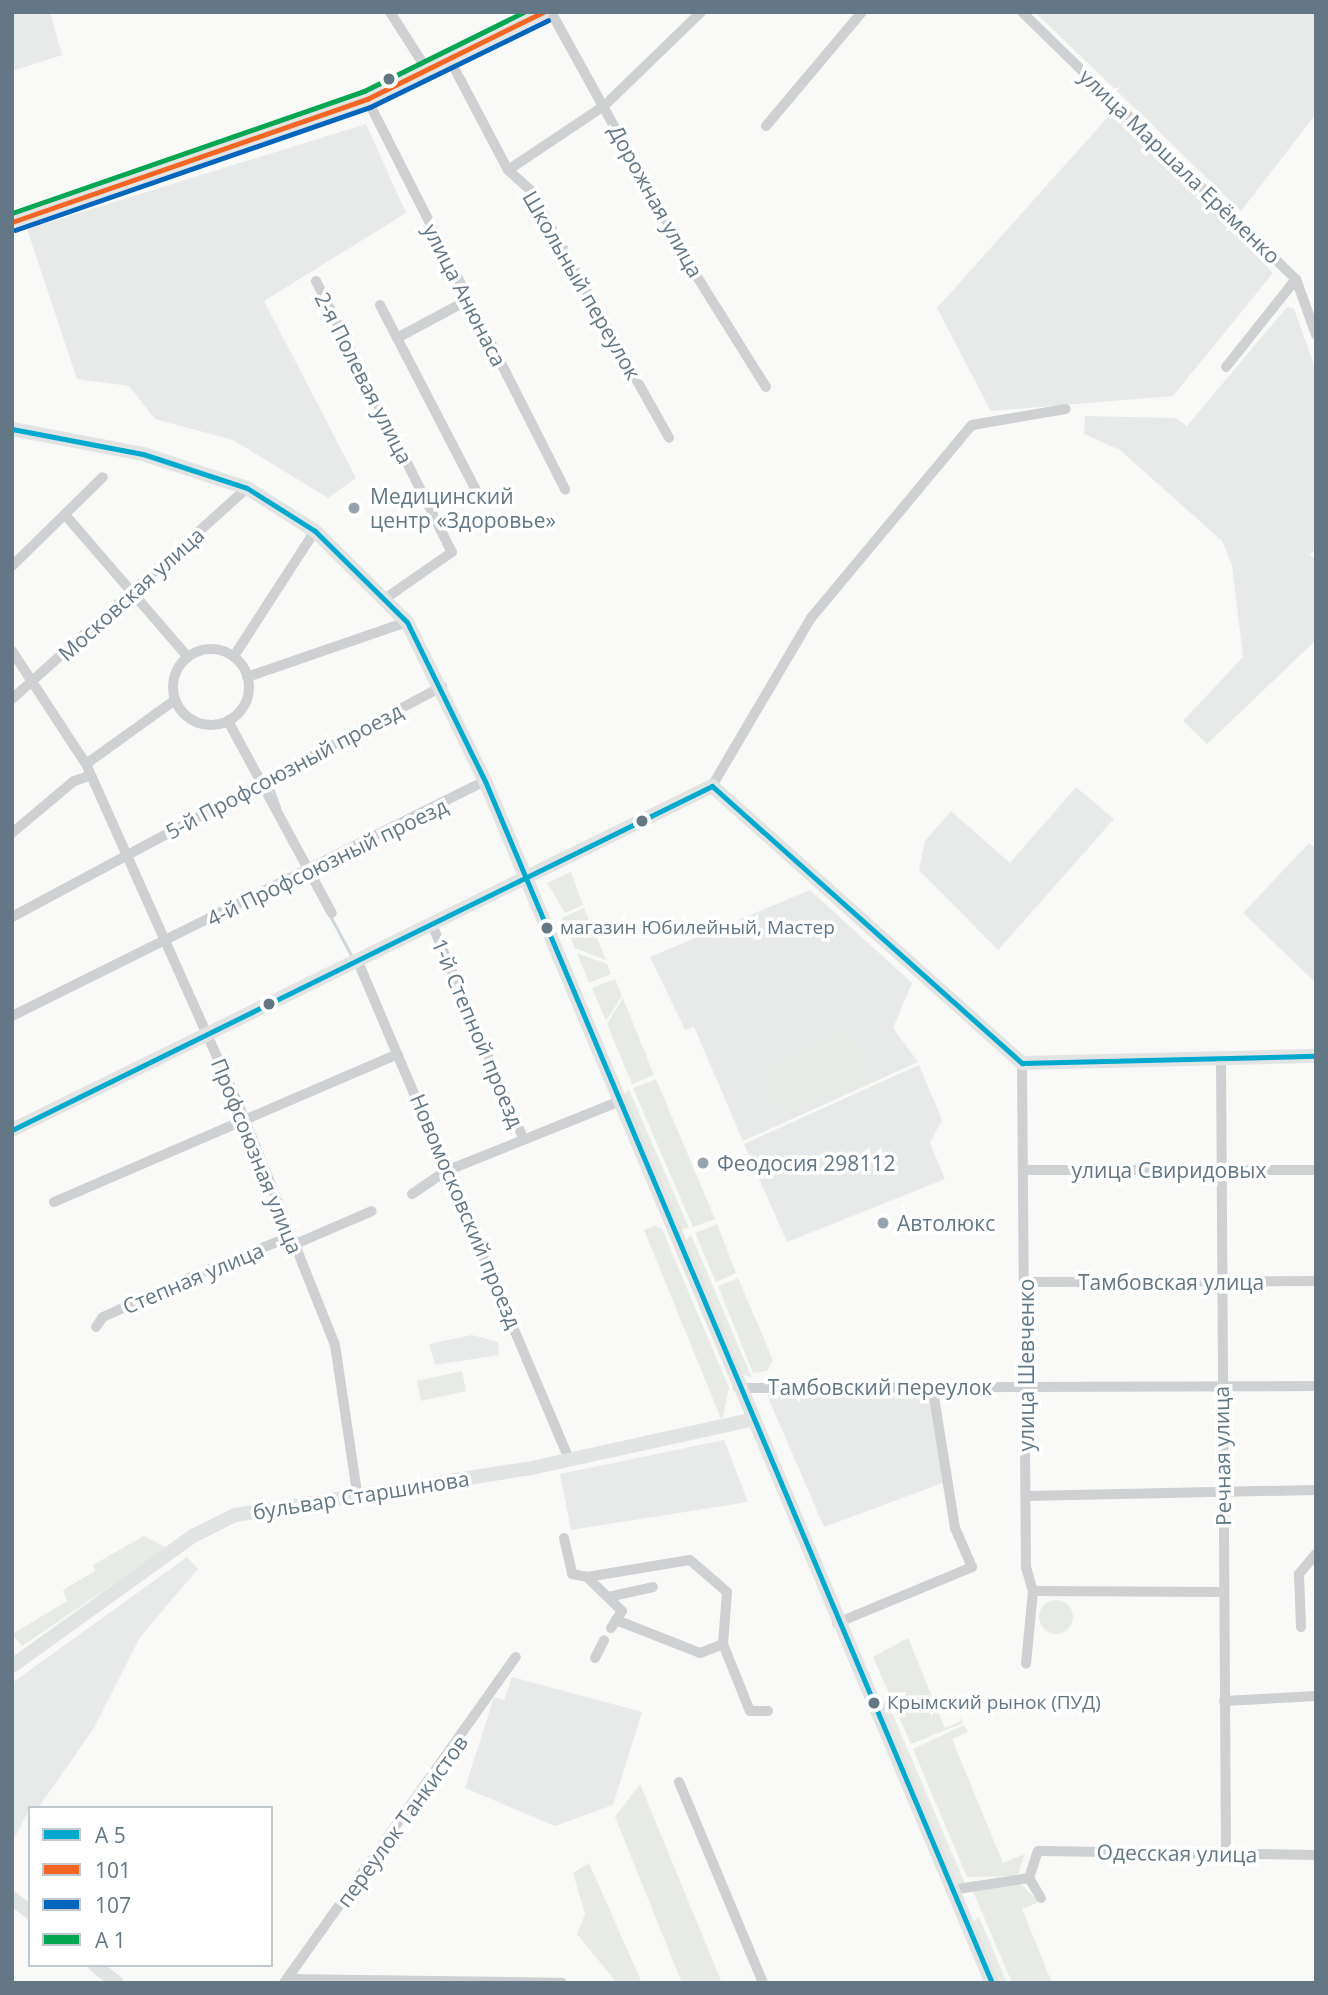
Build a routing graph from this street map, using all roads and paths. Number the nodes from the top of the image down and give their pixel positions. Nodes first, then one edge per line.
1 (390, 12) edge
2 (544, 12) edge
3 (551, 12) edge
4 (701, 12) edge
5 (862, 12) edge
6 (1022, 12) edge
7 (451, 62) junction
8 (429, 73) junction
9 (367, 99) junction
10 (604, 106) junction
11 (766, 126) dead end
12 (508, 170) junction
13 (12, 222) edge
14 (1296, 279) junction
15 (316, 281) dead end
16 (468, 300) junction
17 (380, 305) dead end
18 (1316, 335) edge
19 (397, 338) junction
20 (1226, 367) dead end
21 (766, 387) dead end
22 (1066, 409) dead end
23 (12, 429) edge
24 (669, 438) dead end
25 (103, 477) dead end
26 (247, 488) junction
27 (477, 489) dead end
28 (565, 490) dead end
29 (67, 517) junction
30 (316, 531) junction
31 (12, 566) edge
32 (132, 594) junction
33 (386, 598) junction
34 (407, 622) junction
35 (12, 651) edge
36 (187, 656) junction
37 (234, 656) junction
38 (247, 677) junction
39 (33, 681) junction
40 (442, 685) junction
41 (12, 699) edge
42 (175, 700) junction
43 (228, 721) junction
44 (86, 764) junction
45 (89, 776) junction
46 (485, 781) junction
47 (264, 783) junction
48 (712, 786) junction
49 (12, 833) edge
50 (126, 856) junction
51 (312, 871) junction
52 (526, 880) junction
53 (332, 913) dead end
54 (12, 916) edge
55 (433, 927) junction
56 (167, 941) junction
57 (359, 964) junction
58 (12, 1016) edge
59 (211, 1038) junction
60 (398, 1054) junction
61 (1316, 1056) edge
62 (1221, 1058) junction
63 (1021, 1063) junction
64 (618, 1102) junction
65 (245, 1120) junction
66 (12, 1130) edge
67 (523, 1138) junction
68 (1023, 1170) junction
69 (1219, 1170) junction
70 (1316, 1170) edge
71 (446, 1171) junction
72 (412, 1194) dead end
73 (54, 1202) dead end
74 (372, 1211) dead end
75 (291, 1242) junction
76 (1316, 1281) edge
77 (1025, 1282) junction
78 (1220, 1282) junction
79 (96, 1326) dead end
80 (1027, 1385) junction
81 (1221, 1385) junction
82 (1316, 1386) edge
83 (738, 1388) junction
84 (933, 1391) junction
85 (750, 1420) junction
86 (569, 1459) junction
87 (1316, 1490) edge
88 (357, 1492) junction
89 (1222, 1493) junction
90 (1027, 1496) junction
91 (564, 1538) dead end
92 (1316, 1554) edge
93 (587, 1577) junction
94 (653, 1587) dead end
95 (1033, 1591) junction
96 (1223, 1592) junction
97 (608, 1597) junction
98 (837, 1623) junction
99 (1301, 1627) dead end
100 (604, 1640) dead end
101 (723, 1644) junction
102 (516, 1657) dead end
103 (595, 1658) dead end
104 (1026, 1664) dead end
105 (12, 1666) edge
106 (1316, 1696) edge
107 (1224, 1702) junction
108 (768, 1711) dead end
109 (679, 1783) dead end
110 (1226, 1855) junction
111 (1316, 1855) edge
112 (1029, 1878) junction
113 (951, 1890) junction
114 (12, 1898) edge
115 (1041, 1898) dead end
116 (28, 1910) edge
117 (97, 1967) edge
118 (392, 1980) edge
119 (286, 1981) edge
120 (117, 1983) edge
121 (562, 1983) edge
122 (763, 1983) edge
123 (992, 1983) edge

1 - 8 street
2 - 7 main road
3 - 10 street, Дорожная улица
4 - 10 street
5 - 11 street
6 - 14 street, улица Маршала Ерёменко
7 - 8 main road
7 - 12 street, Школьный переулок
8 - 9 main road
9 - 13 main road
9 - 16 street, улица Анюнаса
10 - 12 street
10 - 21 street, Дорожная улица
12 - 24 street, Школьный переулок
14 - 18 street, улица Маршала Ерёменко
14 - 20 street
15 - 33 street, 2-я Полевая улица
16 - 19 street
16 - 28 street, улица Анюнаса
17 - 19 street
19 - 27 street
22 - 48 street
23 - 26 main road
25 - 29 street
26 - 30 main road
26 - 32 street, Московская улица
29 - 31 street
29 - 32 street
30 - 33 main road
30 - 37 street
32 - 36 street
32 - 39 street, Московская улица
33 - 34 main road
34 - 38 street
34 - 40 main road
35 - 39 street, Профсоюзная улица
36 - 37 street
36 - 42 street
37 - 38 street
38 - 43 street
39 - 41 street, Московская улица
39 - 44 street, Профсоюзная улица
40 - 46 main road
40 - 47 street, 5-й Профсоюзный проезд
42 - 43 street
42 - 44 street
43 - 47 street
44 - 45 street, Профсоюзная улица
45 - 49 street
45 - 50 street, Профсоюзная улица
46 - 51 street, 4-й Профсоюзный проезд
46 - 52 main road
47 - 50 street, 5-й Профсоюзный проезд
47 - 51 street
48 - 52 main road
48 - 63 main road
50 - 54 street, 5-й Профсоюзный проезд
50 - 56 street, Профсоюзная улица
51 - 53 street
51 - 56 street, 4-й Профсоюзный проезд
52 - 55 main road
52 - 64 main road
55 - 57 main road
55 - 67 street, 1-й Степной проезд
56 - 58 street, 4-й Профсоюзный проезд
56 - 59 street, Профсоюзная улица
57 - 59 main road
57 - 60 street, Новомосковский проезд
59 - 65 street, Профсоюзная улица
59 - 66 main road
60 - 65 street
60 - 71 street, Новомосковский проезд
61 - 62 main road
62 - 63 main road
62 - 69 street, Речная улица
63 - 68 street, улица Шевченко
64 - 67 street
64 - 83 main road
65 - 73 street
65 - 75 street, Профсоюзная улица
67 - 71 street
68 - 69 street, улица Свиридовых
68 - 77 street, улица Шевченко
69 - 70 street, улица Свиридовых
69 - 78 street, Речная улица
71 - 72 street
71 - 86 street, Новомосковский проезд
74 - 75 street, Степная улица
75 - 79 street, Степная улица
75 - 88 street, Профсоюзная улица
76 - 78 street, Тамбовская улица
77 - 78 street, Тамбовская улица
77 - 80 street, улица Шевченко
78 - 81 street, Речная улица
80 - 81 street, Тамбовский переулок
80 - 84 street, Тамбовский переулок
80 - 90 street, улица Шевченко
81 - 82 street, Тамбовский переулок
81 - 89 street, Речная улица
83 - 84 street, Тамбовский переулок
83 - 85 main road
84 - 98 street
85 - 86 main road, бульвар Старшинова
85 - 98 main road
86 - 88 main road, бульвар Старшинова
87 - 89 street
88 - 105 main road, бульвар Старшинова
89 - 90 street
89 - 96 street, Речная улица
90 - 95 street, улица Шевченко
91 - 93 street
92 - 99 street
93 - 97 street
93 - 101 street
94 - 97 street
95 - 96 street
95 - 104 street, улица Шевченко
96 - 107 street, Речная улица
97 - 101 street
98 - 113 main road
100 - 103 street
101 - 108 street
102 - 119 street, переулок Танкистов
106 - 107 street
107 - 110 street, Речная улица
109 - 122 street
110 - 111 street, Одесская улица
110 - 112 street, Одесская улица
112 - 113 street
112 - 115 street
113 - 123 main road
114 - 116 main road
117 - 120 main road
118 - 119 street
118 - 121 street

